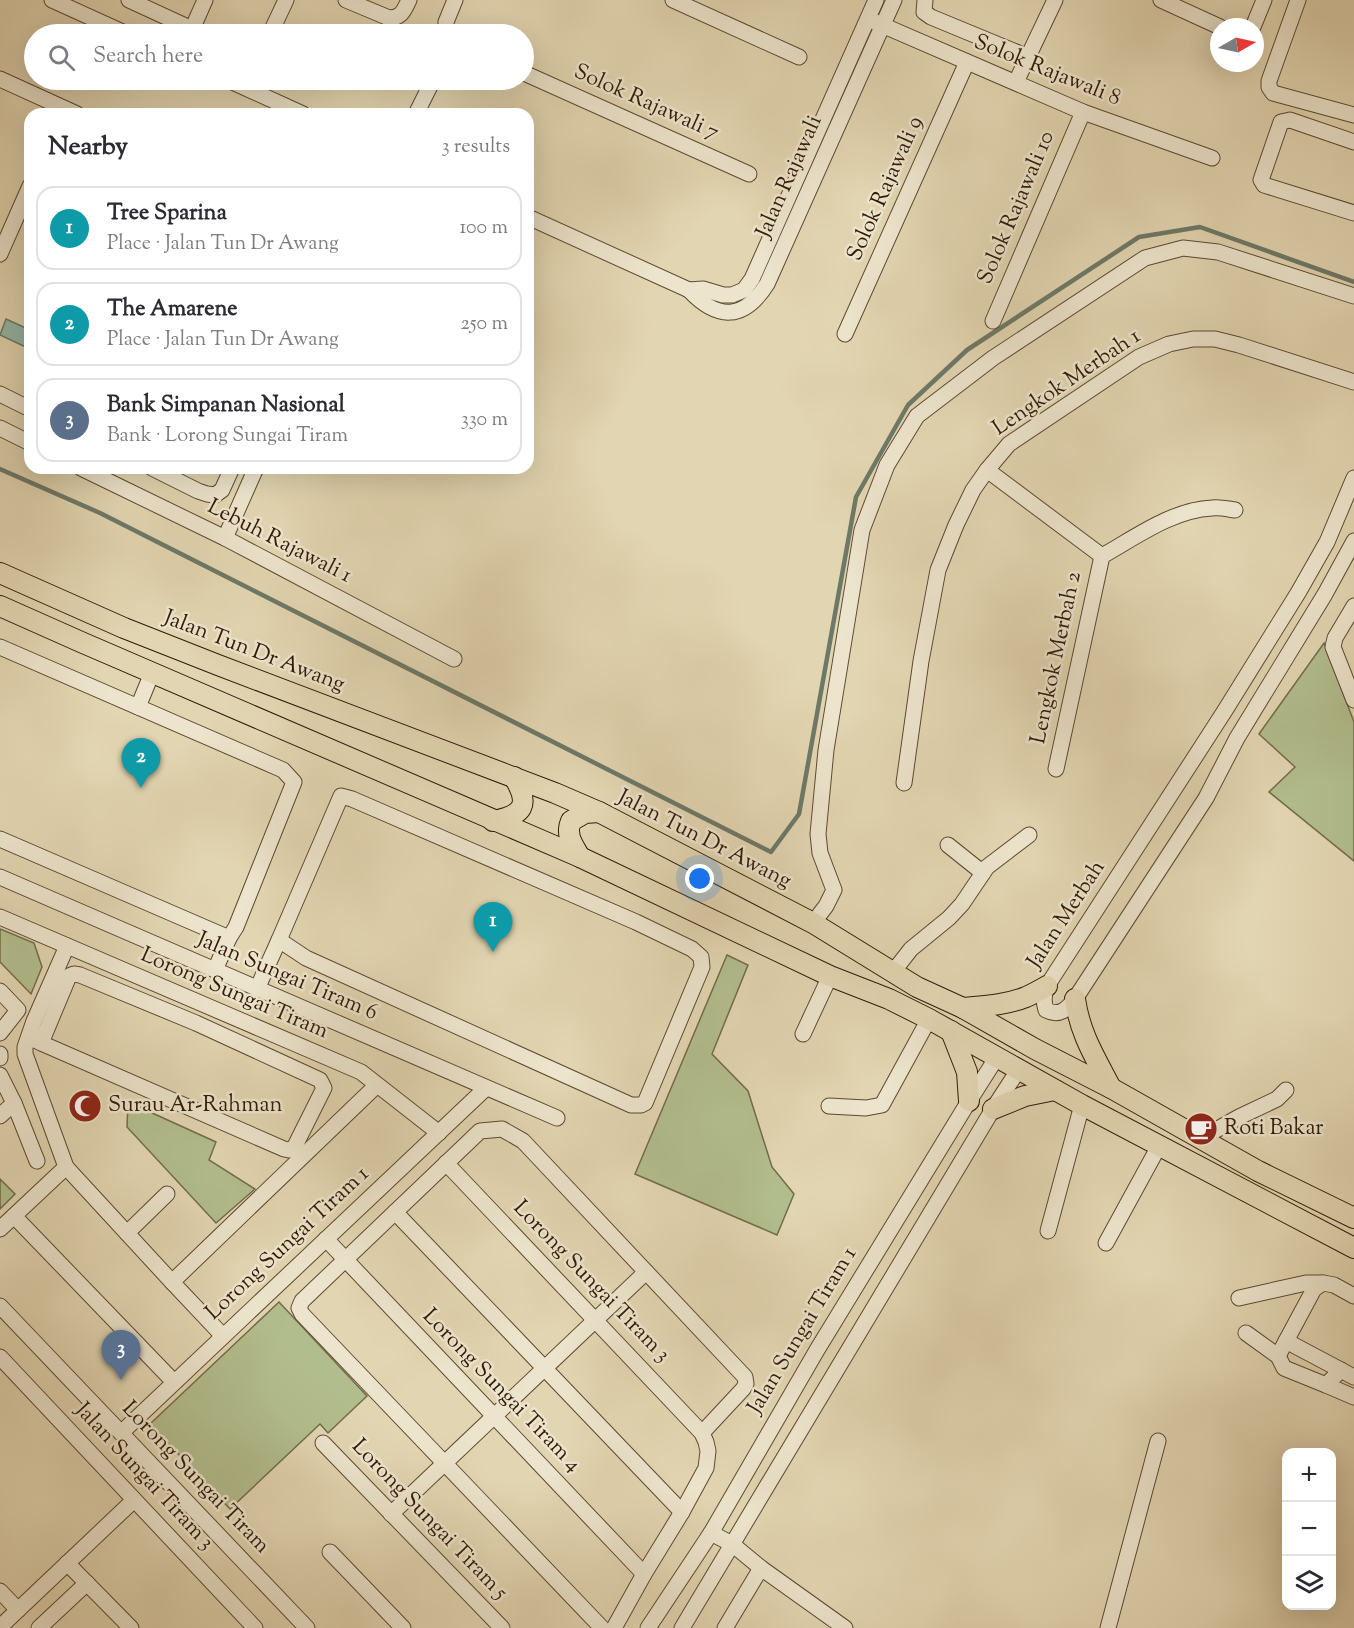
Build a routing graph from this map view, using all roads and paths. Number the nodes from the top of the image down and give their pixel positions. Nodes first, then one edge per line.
1 (52, 0) edge
2 (131, 0) edge
3 (205, 0) edge
4 (286, 0) edge
5 (345, 0) edge
6 (409, 0) edge
7 (455, 0) edge
8 (673, 0) edge
9 (876, 0) edge
10 (894, 0) edge
11 (925, 0) edge
12 (1055, 0) edge
13 (1161, 0) edge
14 (1264, 0) edge
15 (1298, 0) edge
16 (1257, 18) edge
17 (868, 19) junction
18 (1210, 22) edge
19 (105, 24) edge
20 (176, 24) edge
21 (194, 24) edge
22 (275, 24) edge
23 (446, 24) edge
24 (882, 26) junction
25 (799, 57) dead end
26 (1028, 57) junction
27 (967, 62) junction
28 (534, 77) edge
29 (0, 79) edge
30 (1016, 82) junction
31 (250, 90) edge
32 (428, 90) edge
33 (60, 108) edge
34 (290, 108) edge
35 (419, 108) edge
36 (1083, 112) junction
37 (1354, 115) edge
38 (1354, 142) edge
39 (1212, 158) dead end
40 (749, 174) dead end
41 (24, 200) edge
42 (1354, 213) edge
43 (534, 220) edge
44 (0, 254) edge
45 (689, 290) junction
46 (1354, 296) edge
47 (993, 321) dead end
48 (845, 334) dead end
49 (1354, 382) edge
50 (2, 401) edge
51 (24, 407) edge
52 (0, 428) edge
53 (24, 440) edge
54 (987, 470) junction
55 (93, 474) edge
56 (164, 474) edge
57 (229, 474) edge
58 (253, 474) edge
59 (1354, 478) edge
60 (1235, 510) dead end
61 (225, 538) junction
62 (1354, 541) edge
63 (1102, 556) junction
64 (0, 573) edge
65 (0, 606) edge
66 (1354, 606) edge
67 (0, 647) edge
68 (454, 659) dead end
69 (152, 672) junction
70 (1354, 700) edge
71 (138, 707) junction
72 (1056, 769) dead end
73 (514, 777) junction
74 (904, 783) dead end
75 (599, 812) junction
76 (493, 821) junction
77 (1029, 835) dead end
78 (0, 839) edge
79 (948, 846) dead end
80 (580, 857) junction
81 (983, 873) junction
82 (0, 877) edge
83 (0, 917) edge
84 (813, 923) junction
85 (229, 938) junction
86 (279, 940) junction
87 (67, 946) junction
88 (215, 970) junction
89 (893, 972) junction
90 (830, 976) junction
91 (1047, 986) junction
92 (257, 989) junction
93 (0, 991) edge
94 (1075, 999) junction
95 (202, 1004) junction
96 (963, 1008) junction
97 (929, 1019) junction
98 (196, 1023) junction
99 (951, 1031) junction
100 (0, 1033) edge
101 (803, 1034) dead end
102 (34, 1040) junction
103 (997, 1057) junction
104 (1018, 1069) junction
105 (0, 1075) edge
106 (377, 1085) junction
107 (486, 1088) junction
108 (1111, 1088) junction
109 (1055, 1090) junction
110 (1286, 1090) dead end
111 (969, 1101) junction
112 (14, 1102) junction
113 (1082, 1105) junction
114 (829, 1106) dead end
115 (993, 1109) junction
116 (0, 1116) edge
117 (557, 1119) dead end
118 (439, 1132) junction
119 (1202, 1138) junction
120 (1159, 1146) junction
121 (37, 1161) dead end
122 (446, 1163) junction
123 (66, 1167) junction
124 (167, 1194) dead end
125 (395, 1212) junction
126 (14, 1216) junction
127 (1354, 1218) edge
128 (0, 1229) edge
129 (1048, 1231) dead end
130 (127, 1233) junction
131 (326, 1239) junction
132 (1106, 1243) dead end
133 (1354, 1248) edge
134 (345, 1260) junction
135 (646, 1272) junction
136 (172, 1282) junction
137 (1323, 1283) junction
138 (1354, 1296) edge
139 (1239, 1298) dead end
140 (0, 1306) edge
141 (596, 1319) junction
142 (1246, 1333) dead end
143 (224, 1336) junction
144 (1286, 1341) junction
145 (1278, 1356) junction
146 (0, 1357) edge
147 (544, 1369) junction
148 (1347, 1373) edge
149 (174, 1382) junction
150 (1326, 1384) junction
151 (1354, 1397) edge
152 (493, 1417) junction
153 (121, 1432) junction
154 (702, 1433) junction
155 (1158, 1441) dead end
156 (323, 1443) dead end
157 (444, 1463) junction
158 (134, 1500) junction
159 (682, 1512) junction
160 (391, 1514) junction
161 (711, 1533) junction
162 (732, 1544) junction
163 (330, 1552) dead end
164 (68, 1563) junction
165 (761, 1568) junction
166 (644, 1574) junction
167 (87, 1583) junction
168 (0, 1591) edge
169 (18, 1610) junction
170 (0, 1627) edge
171 (39, 1628) edge
172 (130, 1628) edge
173 (255, 1628) edge
174 (307, 1628) edge
175 (403, 1628) edge
176 (502, 1628) edge
177 (602, 1628) edge
178 (614, 1628) edge
179 (648, 1628) edge
180 (682, 1628) edge
181 (725, 1628) edge
182 (845, 1628) edge
183 (1108, 1628) edge

1 - 19 street
2 - 20 street
3 - 21 street
4 - 22 street
5 - 6 street
7 - 23 street
8 - 25 street
9 - 17 street, Jalan Rajawali
10 - 24 street, Jalan Rajawali
11 - 26 street
12 - 26 street
13 - 18 street
14 - 16 street
15 - 37 street
17 - 24 street, Solok Rajawali 8
17 - 45 street, Jalan Rajawali
24 - 27 street, Solok Rajawali 8
24 - 45 street, Jalan Rajawali
26 - 30 street
27 - 30 street, Solok Rajawali 8
27 - 48 street, Solok Rajawali 9
28 - 40 street, Solok Rajawali 7
29 - 33 street
30 - 36 street, Solok Rajawali 8
31 - 34 street
32 - 35 street
36 - 39 street, Solok Rajawali 8
36 - 47 street, Solok Rajawali 10
38 - 42 street
41 - 44 street
43 - 45 street, Jalan Rajawali
46 - 84 street
49 - 54 street, Lengkok Merbah 1
50 - 51 street
52 - 53 street
54 - 63 street, Lengkok Merbah 2
54 - 74 street, Lengkok Merbah 1
55 - 61 street, Lebuh Rajawali 1
56 - 57 street
58 - 61 street
59 - 91 street, Jalan Merbah
60 - 63 street, Lengkok Merbah 2
61 - 68 street, Lebuh Rajawali 1
62 - 94 street, Jalan Merbah
63 - 72 street, Lengkok Merbah 2
64 - 73 main road, Jalan Tun Dr Awang
65 - 69 main road
66 - 70 street
67 - 71 street
69 - 71 street
69 - 76 main road
71 - 85 street
73 - 75 main road, Jalan Tun Dr Awang
73 - 76 main road
75 - 80 main road
75 - 84 main road, Jalan Tun Dr Awang
76 - 80 main road
77 - 81 street
78 - 85 street
79 - 81 street
80 - 90 main road
81 - 89 street
82 - 88 street, Jalan Sungai Tiram 6
83 - 87 street, Lorong Sungai Tiram
84 - 89 main road, Jalan Tun Dr Awang
85 - 88 street
86 - 86 street
86 - 92 street
87 - 95 street, Lorong Sungai Tiram
87 - 102 street
88 - 92 street, Jalan Sungai Tiram 6
89 - 96 main road, Jalan Tun Dr Awang
90 - 97 main road
90 - 101 street
91 - 94 street, Jalan Merbah
91 - 96 main road
92 - 107 street, Jalan Sungai Tiram 6
93 - 100 street
94 - 108 main road
95 - 98 street
95 - 106 street, Lorong Sungai Tiram
96 - 108 main road, Jalan Tun Dr Awang
97 - 99 main road
97 - 114 street
98 - 102 street
98 - 102 street
99 - 103 main road
99 - 111 main road
102 - 123 street
103 - 104 main road
103 - 111 street, Jalan Sungai Tiram 1
104 - 109 main road
104 - 115 street
105 - 112 street
106 - 118 street, Lorong Sungai Tiram
106 - 136 street
107 - 117 street, Jalan Sungai Tiram 6
107 - 118 street, Lorong Sungai Tiram 1
108 - 119 main road, Jalan Tun Dr Awang
109 - 113 main road
109 - 115 main road
110 - 119 street
111 - 161 street, Jalan Sungai Tiram 1
112 - 116 street
112 - 121 street
113 - 120 main road
113 - 129 street
115 - 162 street
118 - 131 street, Lorong Sungai Tiram 1
119 - 127 main road, Jalan Tun Dr Awang
120 - 132 street
120 - 133 main road
122 - 125 street
122 - 135 street
122 - 141 street, Lorong Sungai Tiram 3
123 - 126 street
123 - 130 street
124 - 130 street
125 - 134 street
125 - 147 street
126 - 128 street
126 - 149 street
130 - 136 street
131 - 134 street, Lorong Sungai Tiram 4
131 - 143 street, Lorong Sungai Tiram 1
134 - 152 street, Lorong Sungai Tiram 4
134 - 157 street
135 - 141 street
135 - 154 street
136 - 143 street
137 - 138 street
137 - 139 street
137 - 144 street
140 - 153 street, Lorong Sungai Tiram
141 - 147 street
141 - 154 street, Lorong Sungai Tiram 3
142 - 145 street
143 - 149 street, Lorong Sungai Tiram 1
144 - 145 street
144 - 148 street
145 - 150 street
146 - 158 street, Jalan Sungai Tiram 3
147 - 152 street
147 - 159 street
148 - 150 street
149 - 153 street, Lorong Sungai Tiram 1
150 - 151 street
152 - 157 street
152 - 166 street, Lorong Sungai Tiram 4
153 - 174 street, Lorong Sungai Tiram
154 - 159 street
155 - 183 street
156 - 160 street, Lorong Sungai Tiram 5
157 - 160 street
157 - 177 street
158 - 164 street
158 - 173 street, Jalan Sungai Tiram 3
159 - 166 street
160 - 176 street, Lorong Sungai Tiram 5
161 - 162 street
161 - 179 street, Jalan Sungai Tiram 1
162 - 165 street
162 - 180 street
163 - 175 street
164 - 167 street
164 - 169 street
165 - 181 street
165 - 182 street
166 - 178 street
167 - 171 street
167 - 172 street
168 - 169 street
169 - 170 street

